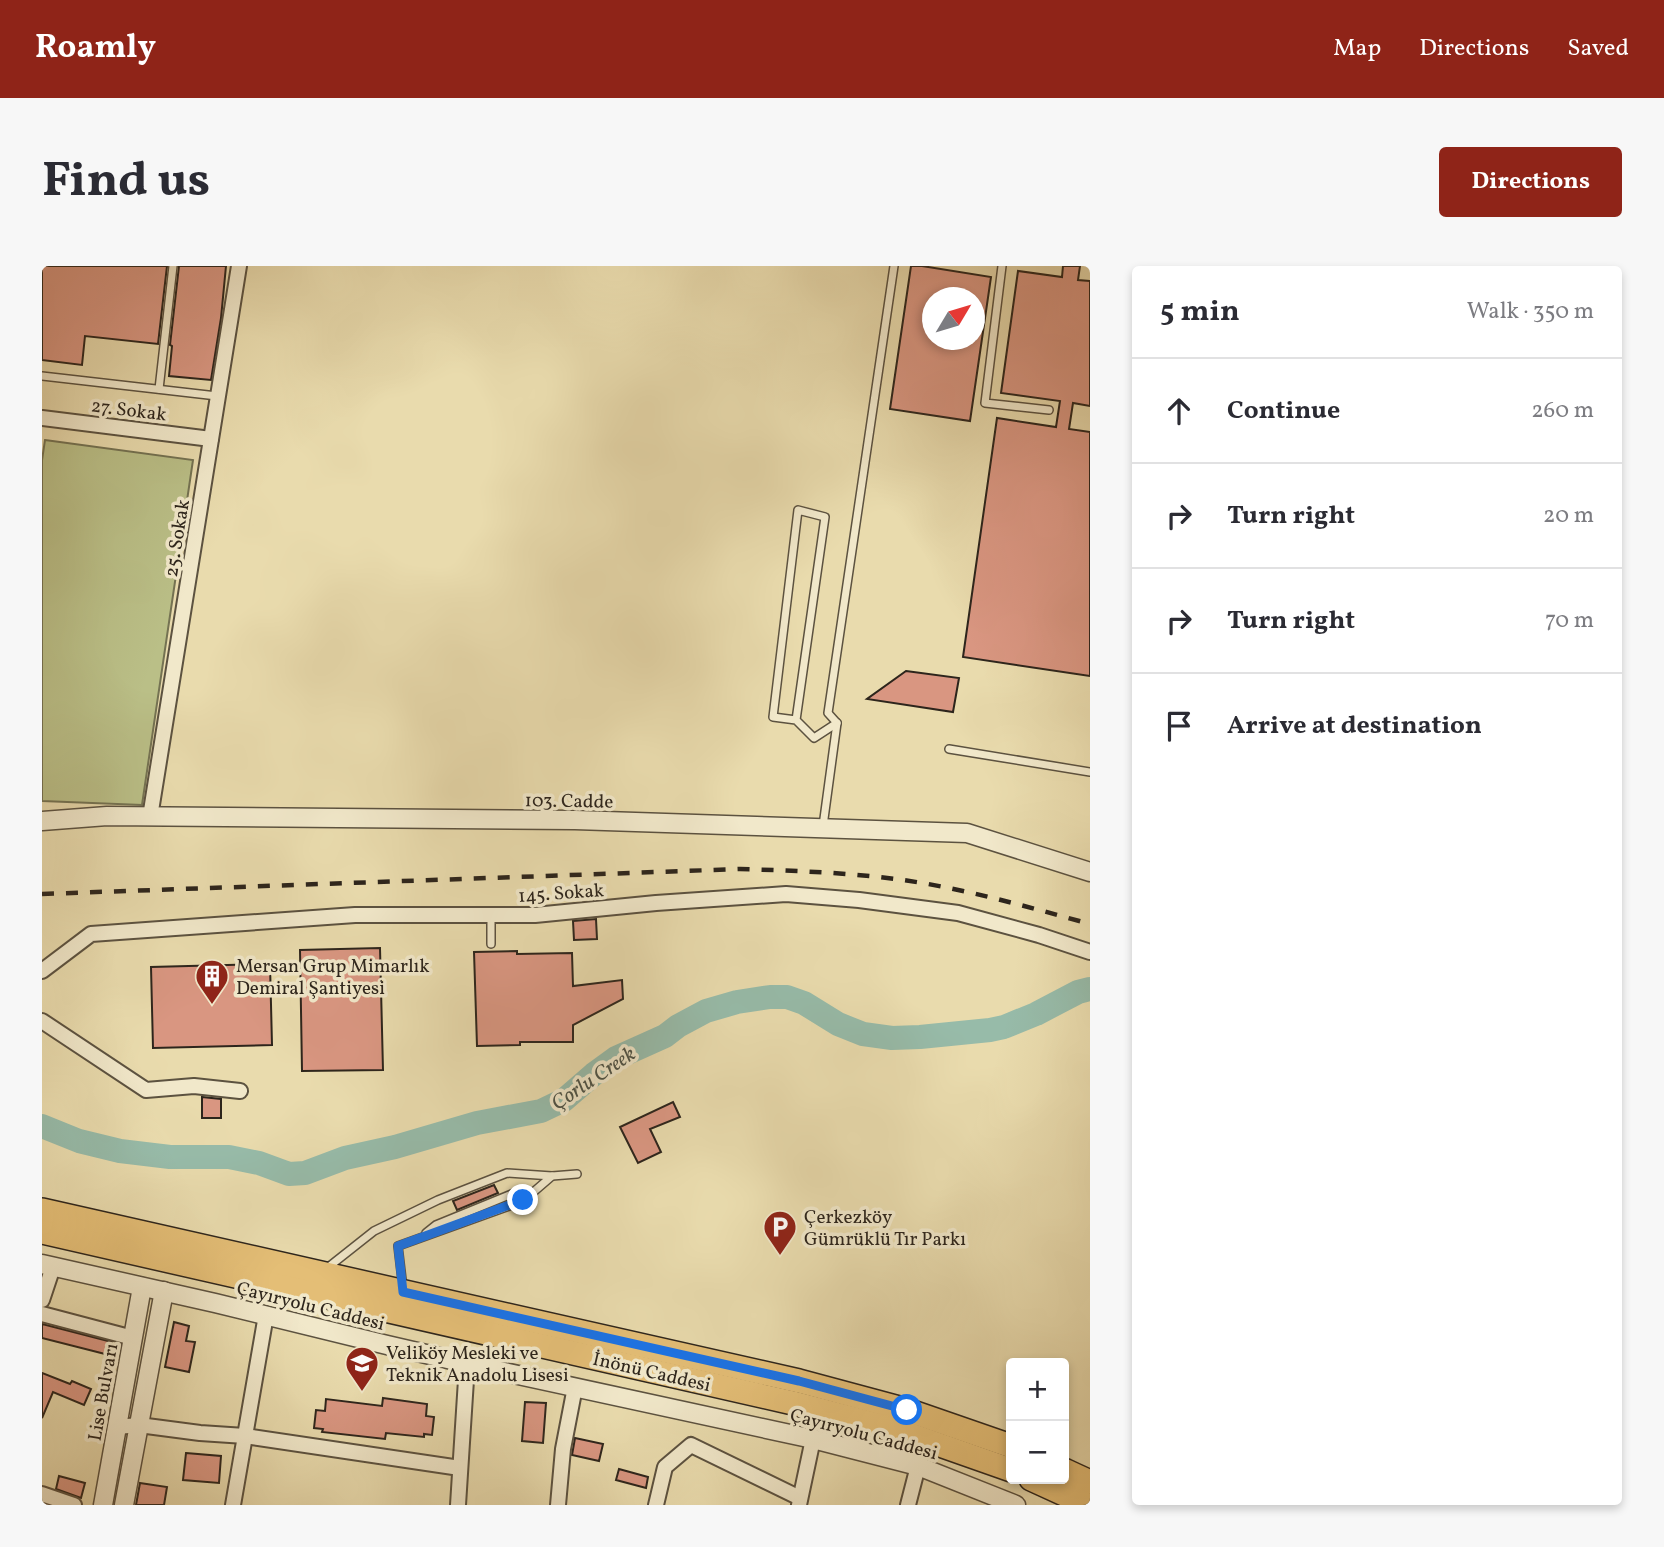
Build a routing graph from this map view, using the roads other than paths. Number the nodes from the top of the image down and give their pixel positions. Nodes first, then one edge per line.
1 (173, 266) edge
2 (239, 266) edge
3 (894, 266) edge
4 (1002, 266) edge
5 (42, 376) edge
6 (159, 390) junction
7 (218, 397) junction
8 (1049, 410) dead end
9 (42, 418) edge
10 (211, 439) junction
11 (796, 720) junction
12 (837, 723) junction
13 (950, 750) dead end
14 (1090, 772) edge
15 (150, 817) junction
16 (42, 821) edge
17 (822, 828) junction
18 (1090, 872) edge
19 (491, 915) junction
20 (491, 944) dead end
21 (1090, 952) edge
22 (42, 971) edge
23 (42, 1021) edge
24 (240, 1091) dead end
25 (578, 1174) dead end
26 (552, 1176) junction
27 (42, 1210) edge
28 (42, 1232) edge
29 (48, 1266) edge
30 (320, 1273) junction
31 (142, 1287) junction
32 (164, 1292) junction
33 (403, 1292) junction
34 (42, 1300) edge
35 (42, 1314) edge
36 (266, 1315) junction
37 (133, 1338) junction
38 (467, 1364) junction
39 (575, 1387) junction
40 (139, 1425) junction
41 (117, 1427) junction
42 (245, 1436) junction
43 (813, 1438) junction
44 (1006, 1444) edge
45 (918, 1466) junction
46 (460, 1468) junction
47 (1006, 1468) edge
48 (1069, 1472) edge
49 (1090, 1482) edge
50 (1042, 1484) edge
51 (42, 1494) edge
52 (799, 1501) edge
53 (74, 1505) edge
54 (103, 1505) edge
55 (124, 1505) edge
56 (233, 1505) edge
57 (458, 1505) edge
58 (558, 1505) edge
59 (656, 1505) edge
60 (908, 1505) edge
61 (1016, 1505) edge
62 (1088, 1505) edge

1 - 6 lane
2 - 7 street, 25. Sokak
3 - 12 lane
4 - 8 lane
5 - 6 lane
6 - 7 lane
7 - 10 street, 25. Sokak
9 - 10 street, 27. Sokak
10 - 15 street, 25. Sokak
11 - 11 lane
11 - 12 lane
12 - 17 lane
13 - 14 lane
15 - 16 street, 103. Cadde
15 - 17 street, 103. Cadde
17 - 18 street, 103. Cadde
19 - 20 lane
19 - 21 street, 145. Sokak
19 - 22 street, 145. Sokak
23 - 24 street
25 - 26 lane
26 - 30 lane
26 - 33 lane
27 - 30 main road
28 - 47 main road, İnönü Caddesi
29 - 31 street, Çayıryolu Caddesi
29 - 34 street
30 - 33 main road
31 - 32 street, Çayıryolu Caddesi
31 - 37 street, Lise Bulvarı
32 - 36 street, Çayıryolu Caddesi
32 - 40 street
33 - 44 main road
35 - 37 street
36 - 38 street, Çayıryolu Caddesi
36 - 42 street
37 - 41 street, Lise Bulvarı
38 - 39 street, Çayıryolu Caddesi
38 - 46 street
39 - 43 street, Çayıryolu Caddesi
39 - 58 street
40 - 41 street
40 - 42 street
40 - 55 street
41 - 54 street, Lise Bulvarı
42 - 46 street
42 - 56 street
43 - 45 street, Çayıryolu Caddesi
43 - 52 street
45 - 60 street
45 - 61 street, Çayıryolu Caddesi
46 - 57 street
48 - 49 main road
50 - 62 main road
51 - 53 street
52 - 59 street

